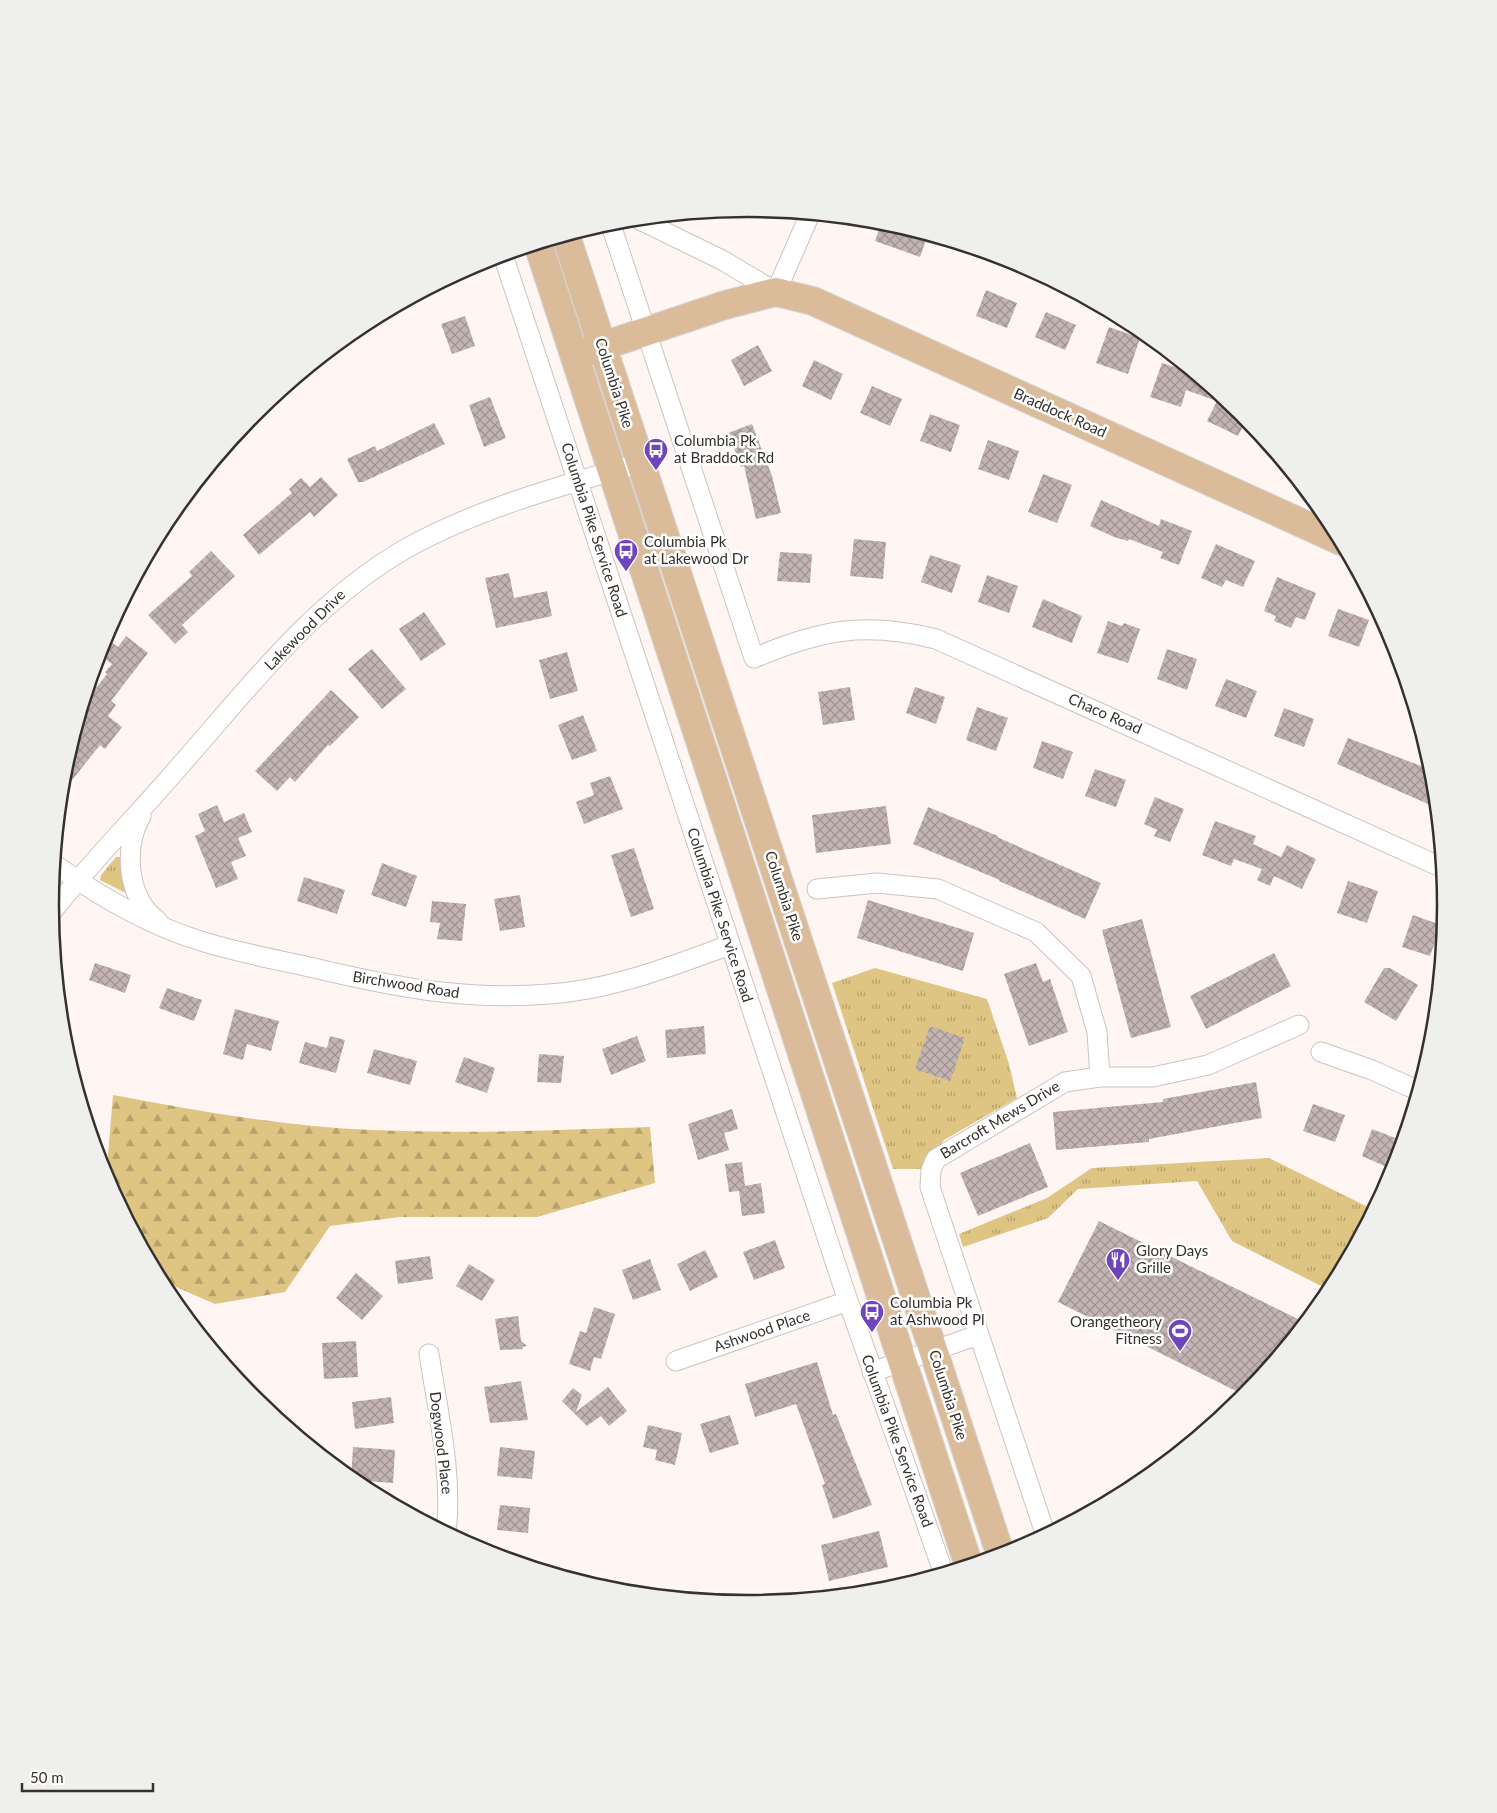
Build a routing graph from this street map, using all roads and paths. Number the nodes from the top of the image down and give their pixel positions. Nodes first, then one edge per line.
1 (808, 220) edge
2 (649, 224) edge
3 (613, 230) edge
4 (568, 241) edge
5 (540, 249) edge
6 (505, 261) edge
7 (776, 292) junction
8 (646, 332) junction
9 (602, 347) junction
10 (574, 356) junction
11 (640, 463) junction
12 (612, 471) junction
13 (578, 482) junction
14 (1330, 536) edge
15 (153, 797) junction
16 (1437, 865) edge
17 (60, 868) edge
18 (79, 882) junction
19 (817, 889) dead end
20 (59, 905) edge
21 (171, 931) junction
22 (730, 945) junction
23 (1299, 1025) dead end
24 (1321, 1052) dead end
25 (1100, 1078) junction
26 (1414, 1089) edge
27 (848, 1301) junction
28 (978, 1335) junction
29 (933, 1350) junction
30 (429, 1354) dead end
31 (676, 1360) dead end
32 (902, 1361) junction
33 (872, 1372) junction
34 (447, 1527) edge
35 (1044, 1530) edge
36 (999, 1549) edge
37 (967, 1561) edge
38 (942, 1568) edge

1 - 7 street
2 - 7 street, Braddock Road
3 - 8 street
4 - 9 main road, Columbia Pike
5 - 10 main road, Columbia Pike
6 - 13 street, Columbia Pike Service Road
7 - 8 main road, Braddock Road
7 - 14 main road, Braddock Road
8 - 9 main road, Braddock Road
8 - 16 street, Chaco Road
9 - 10 main road, Braddock Road
9 - 11 main road, Columbia Pike
10 - 12 main road, Columbia Pike
11 - 12 street, Lakewood Drive
11 - 29 main road, Columbia Pike
12 - 13 street, Lakewood Drive
12 - 32 main road, Columbia Pike
13 - 15 street, Lakewood Drive
13 - 22 street, Columbia Pike Service Road
15 - 18 street, Lakewood Drive
15 - 21 street, Birchwood Road
17 - 18 street, Birchwood Road
18 - 20 street, Lakewood Drive
18 - 21 street, Birchwood Road
19 - 25 street
21 - 22 street, Birchwood Road
22 - 27 street, Columbia Pike Service Road
23 - 25 street, Barcroft Mews Drive
24 - 26 street
25 - 28 street, Barcroft Mews Drive
27 - 31 street, Ashwood Place
27 - 33 street, Columbia Pike Service Road
28 - 29 street
28 - 35 street
29 - 32 street
29 - 36 main road, Columbia Pike
30 - 34 street, Dogwood Place
32 - 33 street
32 - 37 main road, Columbia Pike
33 - 38 street, Columbia Pike Service Road

